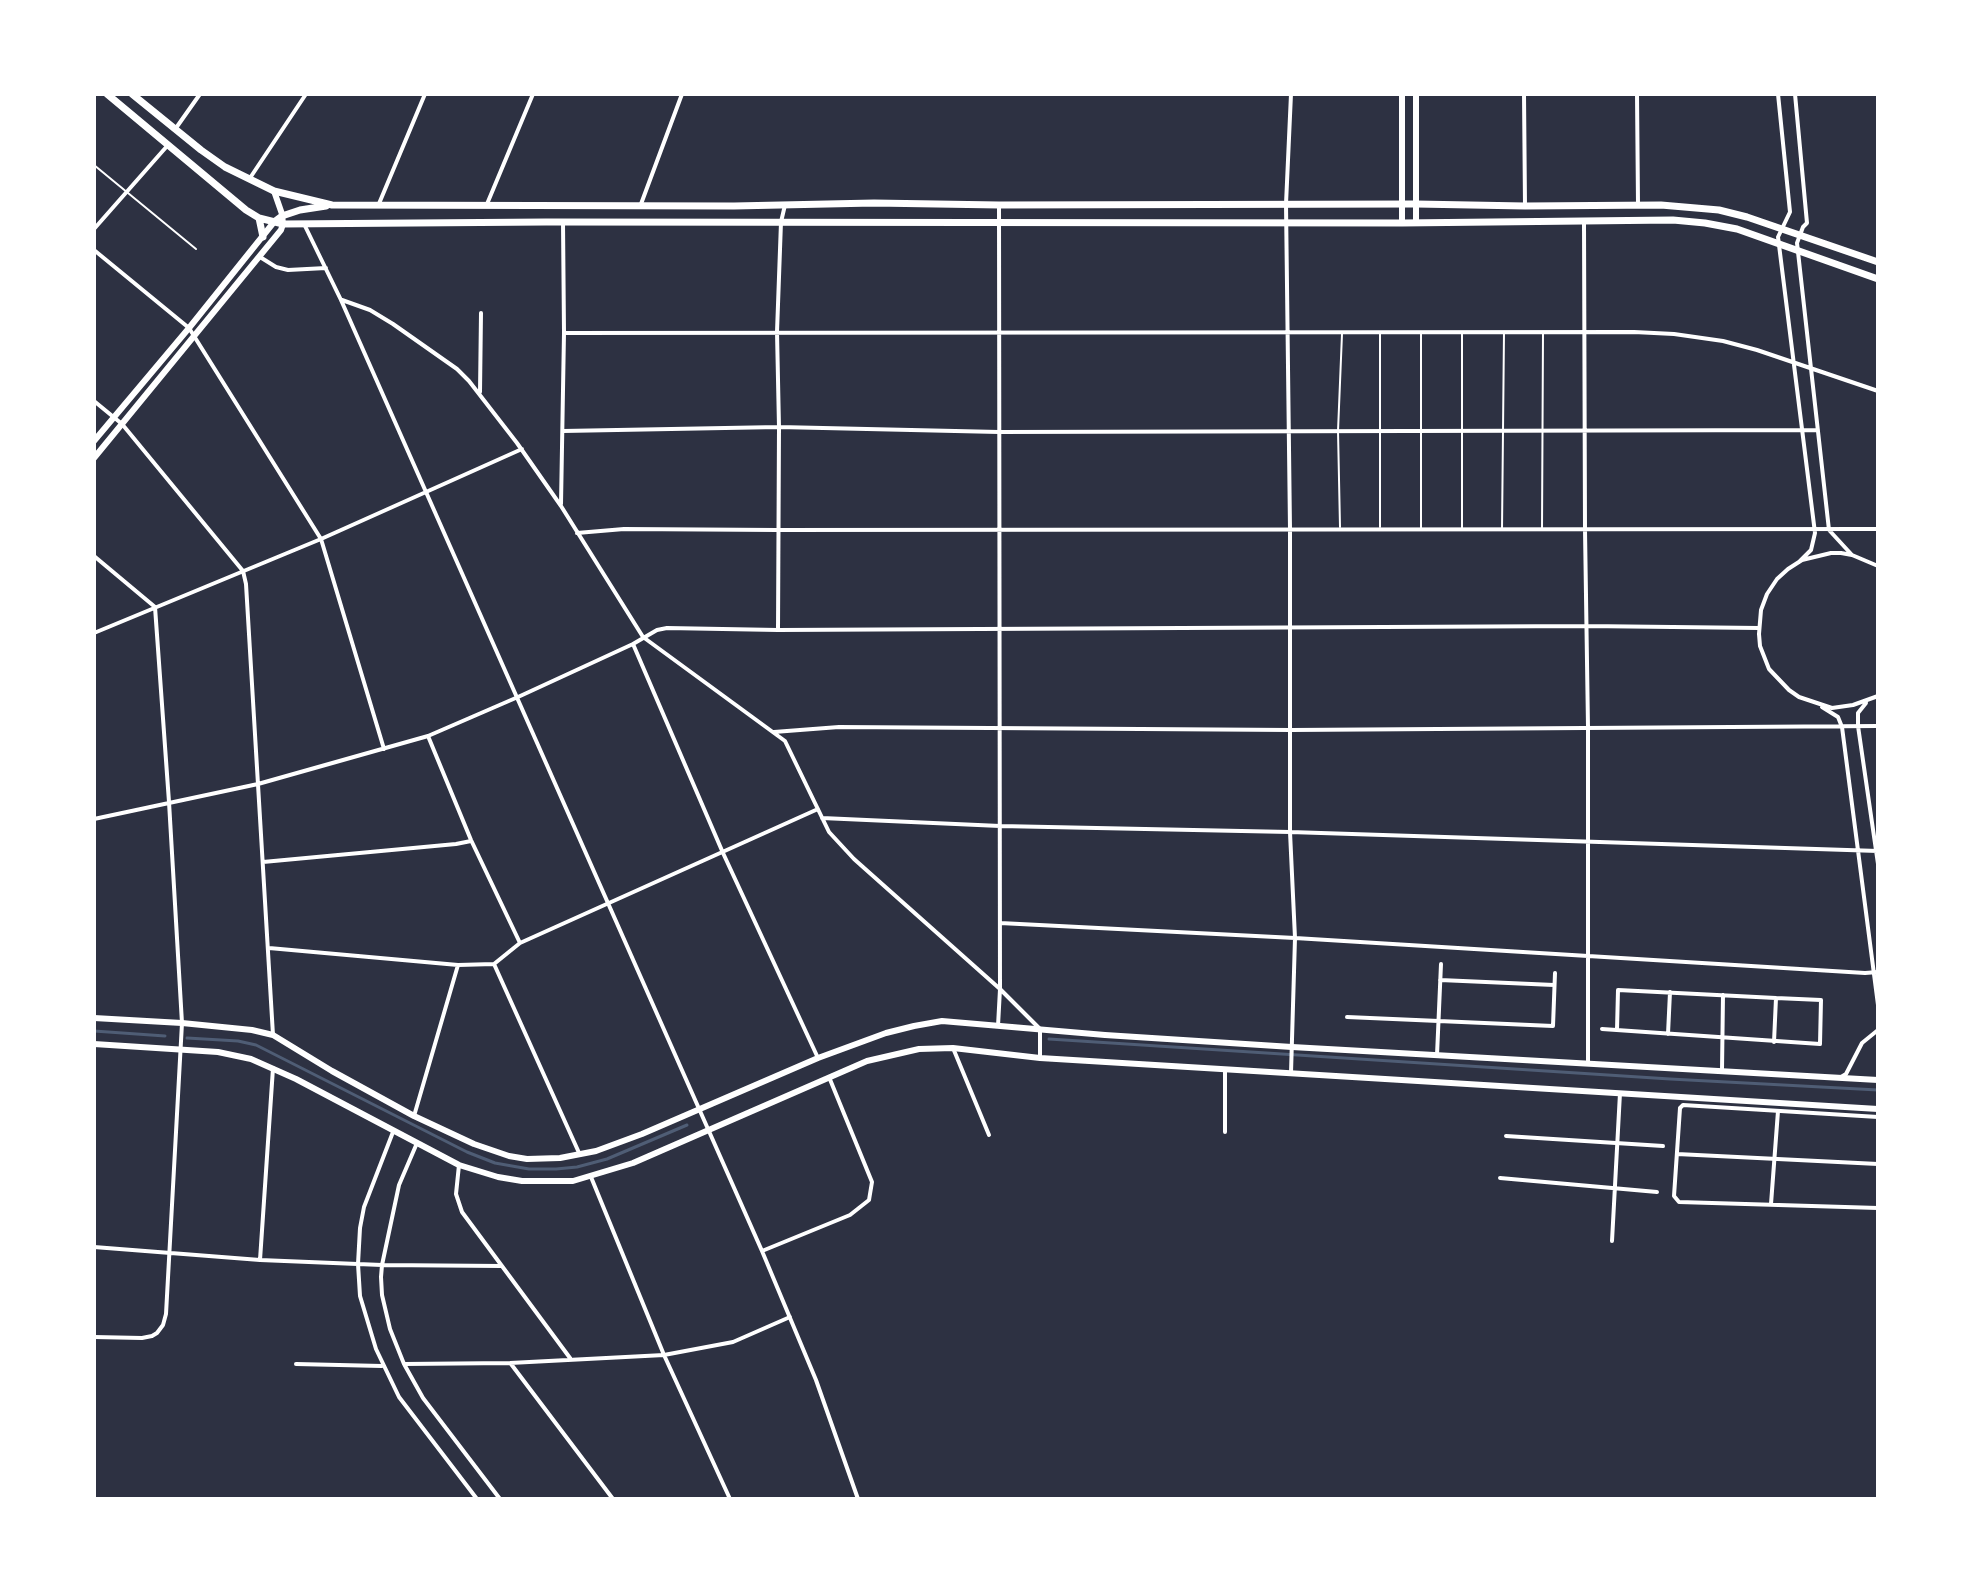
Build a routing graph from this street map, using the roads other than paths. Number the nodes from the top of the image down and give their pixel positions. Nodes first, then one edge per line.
1 (107, 94) edge
2 (132, 94) edge
3 (200, 94) edge
4 (306, 94) edge
5 (425, 94) edge
6 (533, 94) edge
7 (682, 94) edge
8 (1291, 94) edge
9 (1402, 94) edge
10 (1416, 94) edge
11 (1524, 94) edge
12 (1637, 94) edge
13 (1778, 94) edge
14 (1795, 94) edge
15 (175, 130) junction
16 (168, 145) junction
17 (94, 165) edge
18 (249, 180) junction
19 (274, 191) junction
20 (127, 192) junction
21 (874, 203) junction
22 (1286, 204) junction
23 (1401, 204) junction
24 (1416, 204) junction
25 (332, 205) junction
26 (785, 205) junction
27 (999, 205) junction
28 (1638, 205) junction
29 (378, 206) junction
30 (486, 206) junction
31 (641, 206) junction
32 (1525, 206) junction
33 (300, 210) junction
34 (259, 218) junction
35 (282, 220) junction
36 (1584, 221) junction
37 (274, 222) junction
38 (563, 222) junction
39 (781, 222) junction
40 (874, 222) junction
41 (999, 223) junction
42 (1287, 223) junction
43 (1402, 223) junction
44 (1416, 223) junction
45 (304, 224) junction
46 (1782, 228) junction
47 (94, 229) edge
48 (1800, 234) junction
49 (263, 237) junction
50 (1780, 244) junction
51 (196, 249) dead end
52 (94, 250) edge
53 (1798, 251) junction
54 (260, 257) junction
55 (1878, 262) edge
56 (326, 268) junction
57 (1878, 279) edge
58 (341, 300) junction
59 (481, 313) dead end
60 (189, 328) junction
61 (1543, 330) junction
62 (1288, 331) junction
63 (1421, 331) junction
64 (1462, 331) junction
65 (1504, 331) junction
66 (1585, 331) junction
67 (777, 332) junction
68 (999, 332) junction
69 (1342, 332) junction
70 (1380, 332) junction
71 (564, 333) junction
72 (195, 336) junction
73 (1794, 363) junction
74 (1812, 369) junction
75 (1878, 391) edge
76 (480, 394) junction
77 (94, 401) edge
78 (114, 418) junction
79 (122, 424) junction
80 (779, 427) junction
81 (1462, 429) junction
82 (1503, 429) junction
83 (1421, 430) junction
84 (1543, 430) junction
85 (1802, 430) junction
86 (1818, 430) junction
87 (563, 431) junction
88 (1288, 431) junction
89 (1338, 431) junction
90 (1380, 431) junction
91 (1585, 431) junction
92 (999, 432) junction
93 (94, 441) edge
94 (522, 449) junction
95 (94, 458) edge
96 (426, 492) junction
97 (561, 506) junction
98 (1290, 529) junction
99 (1421, 529) junction
100 (1462, 529) junction
101 (1502, 529) junction
102 (1542, 529) junction
103 (1878, 529) edge
104 (777, 530) junction
105 (999, 530) junction
106 (1340, 530) junction
107 (1380, 530) junction
108 (1585, 530) junction
109 (1815, 530) junction
110 (1829, 530) junction
111 (577, 533) junction
112 (321, 539) junction
113 (1852, 555) junction
114 (94, 556) edge
115 (1799, 562) junction
116 (1878, 566) edge
117 (243, 571) junction
118 (155, 607) junction
119 (1586, 626) junction
120 (1290, 627) junction
121 (1000, 628) junction
122 (1759, 628) junction
123 (778, 630) junction
124 (94, 633) edge
125 (643, 637) junction
126 (633, 644) junction
127 (1878, 696) edge
128 (518, 697) junction
129 (1871, 699) junction
130 (1815, 703) junction
131 (1858, 726) junction
132 (1878, 726) edge
133 (1588, 727) junction
134 (1842, 727) junction
135 (1000, 729) junction
136 (1291, 730) junction
137 (774, 732) junction
138 (428, 736) junction
139 (384, 749) junction
140 (258, 784) junction
141 (169, 802) junction
142 (818, 809) junction
143 (822, 818) junction
144 (94, 819) edge
145 (1000, 826) junction
146 (1290, 832) junction
147 (471, 840) junction
148 (1586, 842) junction
149 (1859, 851) junction
150 (1877, 851) edge
151 (723, 853) junction
152 (263, 862) junction
153 (1878, 864) edge
154 (608, 903) junction
155 (1000, 923) junction
156 (1295, 938) junction
157 (520, 943) junction
158 (268, 948) junction
159 (1587, 957) junction
160 (494, 964) junction
161 (1441, 964) dead end
162 (458, 965) junction
163 (1876, 972) edge
164 (1555, 973) dead end
165 (1440, 980) junction
166 (1554, 985) junction
167 (1000, 989) junction
168 (1670, 992) junction
169 (1723, 995) junction
170 (1776, 998) junction
171 (1878, 1005) edge
172 (1347, 1017) dead end
173 (94, 1018) edge
174 (1438, 1021) junction
175 (182, 1026) junction
176 (998, 1026) junction
177 (1602, 1029) dead end
178 (1617, 1030) junction
179 (1878, 1030) edge
180 (1040, 1031) junction
181 (1668, 1034) junction
182 (273, 1035) junction
183 (1722, 1038) junction
184 (1774, 1042) junction
185 (94, 1044) edge
186 (181, 1046) junction
187 (953, 1048) junction
188 (1292, 1049) junction
189 (1437, 1055) junction
190 (1040, 1056) junction
191 (818, 1058) junction
192 (1588, 1063) junction
193 (273, 1068) junction
194 (1225, 1069) junction
195 (1291, 1071) junction
196 (1722, 1072) junction
197 (829, 1077) junction
198 (1838, 1080) junction
199 (1878, 1080) edge
200 (1620, 1093) junction
201 (1878, 1109) edge
202 (700, 1111) junction
203 (1778, 1111) junction
204 (414, 1116) junction
205 (1878, 1117) edge
206 (708, 1128) junction
207 (393, 1132) junction
208 (1225, 1132) dead end
209 (989, 1135) dead end
210 (1506, 1136) dead end
211 (417, 1143) junction
212 (1617, 1143) junction
213 (1663, 1146) dead end
214 (1677, 1154) junction
215 (580, 1155) junction
216 (1775, 1159) junction
217 (1878, 1164) edge
218 (459, 1165) junction
219 (591, 1177) junction
220 (1500, 1178) dead end
221 (1615, 1188) junction
222 (1657, 1192) dead end
223 (1771, 1205) junction
224 (1878, 1208) edge
225 (1612, 1241) dead end
226 (94, 1247) edge
227 (762, 1251) junction
228 (169, 1252) junction
229 (260, 1260) junction
230 (358, 1264) junction
231 (382, 1265) junction
232 (501, 1266) junction
233 (790, 1317) junction
234 (94, 1337) edge
235 (664, 1355) junction
236 (571, 1360) junction
237 (510, 1363) junction
238 (296, 1364) dead end
239 (404, 1364) junction
240 (383, 1366) junction
241 (477, 1499) edge
242 (500, 1499) edge
243 (613, 1499) edge
244 (730, 1499) edge
245 (858, 1499) edge

1 - 16 main road
2 - 15 main road
3 - 15 street
4 - 18 street
5 - 29 street
6 - 30 street
7 - 31 street
8 - 22 street
9 - 23 street
10 - 24 street
11 - 32 street
12 - 28 street
13 - 46 street
14 - 48 street
15 - 18 main road
16 - 20 street
16 - 34 main road
17 - 20 lane
18 - 19 main road
19 - 25 main road
19 - 35 street
20 - 47 street
20 - 51 lane
21 - 26 main road
21 - 27 main road
21 - 40 main road
22 - 23 main road
22 - 27 main road
22 - 42 street
23 - 24 main road
23 - 43 street
24 - 32 main road
24 - 44 street
25 - 29 main road
25 - 33 main road
26 - 31 main road
26 - 39 street
27 - 41 street
28 - 32 main road
28 - 46 main road
29 - 30 main road
30 - 31 main road
33 - 35 main road
33 - 45 main road
34 - 37 main road
34 - 49 main road
35 - 37 main road
35 - 45 main road
35 - 54 street
36 - 44 main road
36 - 50 main road
36 - 66 street
37 - 49 street
38 - 39 main road
38 - 45 main road
38 - 71 street
39 - 40 main road
39 - 67 street
40 - 41 main road
41 - 42 main road
41 - 68 street
42 - 43 main road
42 - 62 street
43 - 44 main road
45 - 56 street
46 - 48 main road
46 - 50 street
48 - 53 street
48 - 55 main road
49 - 60 street
50 - 53 main road
50 - 73 street
52 - 60 street
53 - 57 main road
53 - 74 street
54 - 56 street
54 - 72 street
56 - 58 street
58 - 76 street
58 - 96 street
59 - 76 street
60 - 72 street
60 - 78 street
61 - 65 street
61 - 66 street
61 - 84 lane
62 - 68 street
62 - 69 street
62 - 88 street
63 - 64 street
63 - 70 street
63 - 83 lane
64 - 65 street
64 - 81 lane
65 - 82 lane
66 - 73 street
66 - 91 street
67 - 68 street
67 - 71 street
67 - 80 street
68 - 92 street
69 - 70 street
69 - 89 lane
70 - 90 lane
71 - 87 street
72 - 79 street
72 - 112 street
73 - 74 street
73 - 85 street
74 - 75 street
74 - 86 street
76 - 94 street
77 - 78 street
78 - 79 street
78 - 93 street
79 - 95 street
79 - 117 street
80 - 87 street
80 - 92 street
80 - 104 street
81 - 82 street
81 - 83 street
81 - 100 lane
82 - 84 street
82 - 101 lane
83 - 90 street
83 - 99 lane
84 - 91 street
84 - 102 lane
85 - 86 street
85 - 91 street
85 - 109 street
86 - 110 street
87 - 97 street
88 - 89 street
88 - 92 street
88 - 98 street
89 - 90 street
89 - 106 lane
90 - 107 lane
91 - 108 street
92 - 105 street
94 - 96 street
94 - 97 street
96 - 112 street
96 - 128 street
97 - 111 street
98 - 105 street
98 - 106 street
98 - 120 street
99 - 100 street
99 - 107 street
100 - 101 street
101 - 102 street
102 - 108 street
103 - 110 street
104 - 105 street
104 - 111 street
104 - 123 street
105 - 121 street
106 - 107 street
108 - 109 street
108 - 119 street
109 - 110 street
109 - 115 street
110 - 113 street
111 - 125 street
112 - 117 street
112 - 139 street
113 - 115 street
113 - 116 street
114 - 118 street
115 - 122 street
117 - 118 street
117 - 140 street
118 - 124 street
118 - 141 street
119 - 120 street
119 - 122 street
119 - 133 street
120 - 121 street
120 - 136 street
121 - 123 street
121 - 135 street
122 - 130 street
123 - 125 street
125 - 126 street
125 - 137 street
126 - 128 street
126 - 151 street
127 - 129 street
128 - 138 street
128 - 154 street
129 - 130 street
129 - 131 street
130 - 134 street
131 - 132 street
131 - 134 street
131 - 150 street
133 - 134 street
133 - 136 street
133 - 148 street
134 - 149 street
135 - 136 street
135 - 137 street
135 - 145 street
136 - 146 street
137 - 142 street
138 - 139 street
138 - 147 street
139 - 140 street
140 - 141 street
140 - 152 street
141 - 144 street
141 - 175 street
142 - 143 street
142 - 151 street
143 - 145 street
143 - 167 street
145 - 146 street
145 - 155 street
146 - 148 street
146 - 156 street
147 - 152 street
147 - 157 street
148 - 149 street
148 - 159 street
149 - 150 street
149 - 163 street
150 - 153 street
151 - 154 street
151 - 191 street
152 - 158 street
154 - 157 street
154 - 202 street
155 - 156 street
155 - 167 street
156 - 159 street
156 - 188 street
157 - 160 street
158 - 162 street
158 - 182 street
159 - 163 street
159 - 192 street
160 - 162 street
160 - 215 street
161 - 165 street
162 - 204 street
163 - 171 street
164 - 166 street
165 - 166 street
165 - 174 street
166 - 174 street
167 - 176 street
167 - 180 street
168 - 169 street
168 - 178 street
168 - 181 street
169 - 170 street
169 - 183 street
170 - 184 street
170 - 184 street
172 - 174 street
173 - 175 street
174 - 189 street
175 - 182 street
175 - 186 street
176 - 180 street
176 - 191 street
177 - 178 street
178 - 181 street
179 - 198 street
180 - 188 street
180 - 190 street
181 - 183 street
182 - 204 street
183 - 184 street
183 - 196 street
185 - 186 street
186 - 193 street
186 - 228 street
187 - 190 street
187 - 197 street
187 - 209 street
188 - 189 street
188 - 195 street
189 - 192 street
190 - 194 street
191 - 202 street
192 - 196 street
193 - 207 street
193 - 229 street
194 - 195 street
194 - 208 street
195 - 200 street
196 - 198 street
197 - 206 street
197 - 227 street
198 - 199 street
200 - 201 street
200 - 212 street
202 - 206 street
202 - 215 street
203 - 205 street
203 - 214 street
203 - 216 street
204 - 215 street
206 - 219 street
206 - 227 street
207 - 211 street
207 - 230 street
210 - 212 street
211 - 218 street
211 - 231 street
212 - 213 street
212 - 221 street
214 - 216 street
214 - 223 street
216 - 217 street
216 - 223 street
218 - 219 street
218 - 232 street
219 - 235 street
220 - 221 street
221 - 222 street
221 - 225 street
223 - 224 street
226 - 228 street
227 - 233 street
228 - 229 street
228 - 234 street
229 - 230 street
230 - 231 street
230 - 240 street
231 - 232 street
231 - 239 street
232 - 236 street
233 - 235 street
233 - 245 street
235 - 236 street
235 - 244 street
236 - 237 street
237 - 239 street
237 - 243 street
238 - 240 street
239 - 242 street
240 - 241 street

